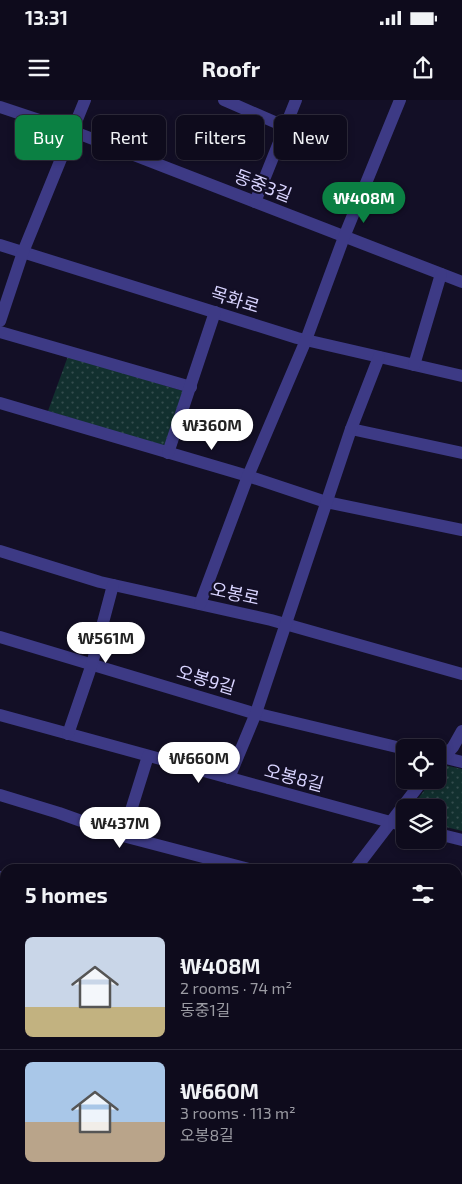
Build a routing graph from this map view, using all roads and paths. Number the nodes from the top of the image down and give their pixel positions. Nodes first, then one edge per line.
1 (84, 100) edge
2 (224, 100) edge
3 (296, 100) edge
4 (400, 100) edge
5 (237, 102) edge
6 (0, 107) edge
7 (24, 115) edge
8 (78, 115) edge
9 (290, 115) edge
10 (274, 121) edge
11 (82, 135) edge
12 (274, 157) edge
13 (60, 160) edge
14 (256, 202) junction
15 (344, 236) junction
16 (0, 245) edge
17 (23, 252) junction
18 (441, 274) junction
19 (462, 282) edge
20 (216, 312) junction
21 (0, 321) edge
22 (0, 332) edge
23 (306, 340) junction
24 (379, 357) junction
25 (414, 365) junction
26 (462, 376) edge
27 (190, 387) junction
28 (0, 403) edge
29 (351, 429) junction
30 (168, 453) junction
31 (462, 453) edge
32 (248, 476) junction
33 (326, 502) junction
34 (462, 530) edge
35 (0, 551) edge
36 (113, 585) junction
37 (200, 604) junction
38 (285, 624) junction
39 (0, 637) edge
40 (92, 664) junction
41 (462, 674) edge
42 (256, 713) junction
43 (0, 715) edge
44 (462, 731) edge
45 (68, 734) junction
46 (396, 747) edge
47 (446, 753) edge
48 (148, 756) junction
49 (446, 760) edge
50 (462, 762) edge
51 (229, 778) junction
52 (416, 789) edge
53 (0, 795) edge
54 (390, 823) junction
55 (396, 824) edge
56 (123, 836) junction
57 (446, 836) edge
58 (462, 840) edge
59 (230, 864) edge
60 (360, 864) edge

1 - 8 street
2 - 5 street
3 - 9 street
4 - 15 street
5 - 10 street
6 - 7 street, 동중3길
11 - 14 street, 동중3길
12 - 14 street
13 - 17 street
14 - 15 street, 동중3길
15 - 18 street, 동중3길
15 - 23 street
16 - 17 street, 목화로
17 - 20 street, 목화로
17 - 21 street
18 - 19 street, 동중3길
18 - 25 street
20 - 23 street, 목화로
20 - 27 street
22 - 27 street
23 - 24 street, 목화로
23 - 32 street
24 - 25 street, 목화로
24 - 29 street
25 - 26 street, 목화로
27 - 30 street
28 - 30 street
29 - 31 street
29 - 33 street
30 - 32 street
32 - 33 street
32 - 37 street
33 - 34 street
33 - 38 street
35 - 36 street, 오봉로
36 - 37 street, 오봉로
36 - 40 street
37 - 38 street, 오봉로
38 - 41 street, 오봉로
38 - 42 street
39 - 40 street, 오봉9길
40 - 42 street, 오봉9길
40 - 45 street
42 - 46 street, 오봉9길
42 - 51 street
43 - 45 street, 오봉8길
44 - 47 street
45 - 48 street, 오봉8길
48 - 51 street, 오봉8길
48 - 56 street
49 - 50 street
51 - 54 street, 오봉8길
52 - 54 street
53 - 56 street
54 - 55 street, 오봉8길
54 - 60 street
56 - 59 street
57 - 58 street

